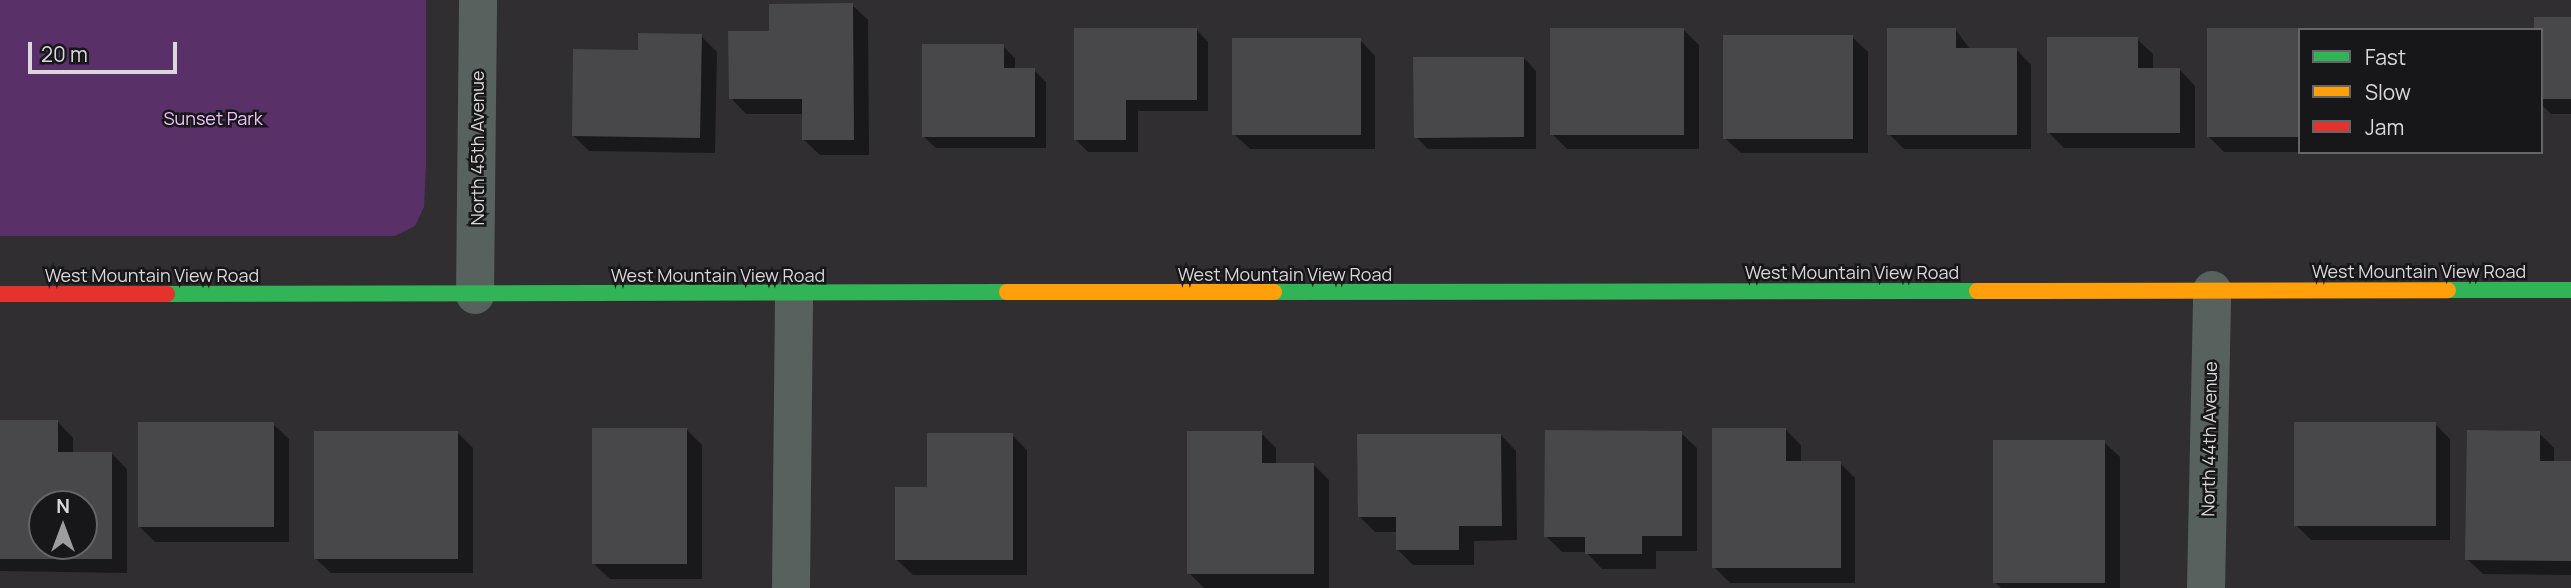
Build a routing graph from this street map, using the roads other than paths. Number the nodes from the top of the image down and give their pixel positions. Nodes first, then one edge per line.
1 (478, 0) edge
2 (2211, 290) junction
3 (2571, 290) edge
4 (0, 294) edge
5 (794, 294) junction
6 (475, 295) junction
7 (791, 588) edge
8 (2206, 588) edge

1 - 6 street, North 45th Avenue
2 - 3 street, West Mountain View Road
2 - 5 street, West Mountain View Road
2 - 8 street, North 44th Avenue
4 - 6 street, West Mountain View Road
5 - 6 street, West Mountain View Road
5 - 7 street

